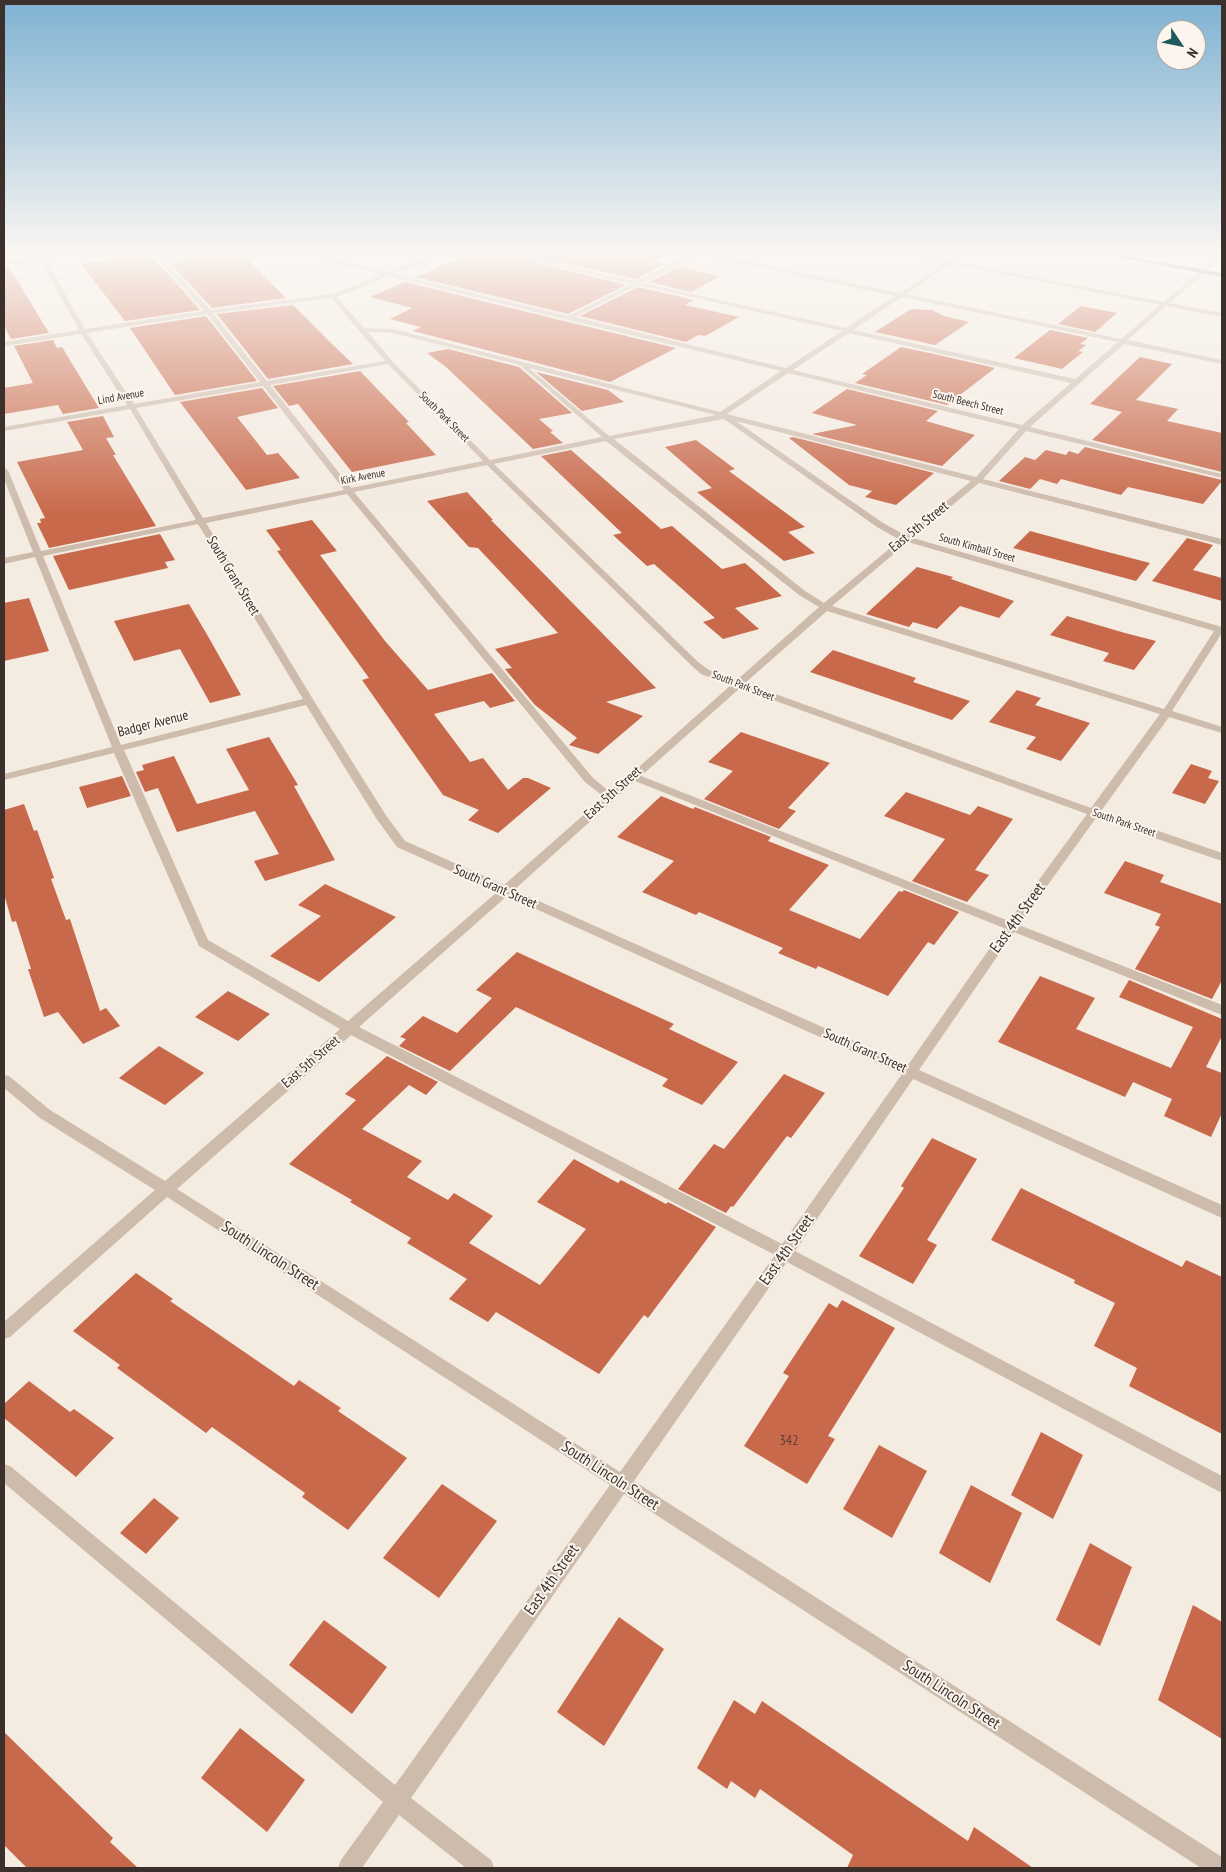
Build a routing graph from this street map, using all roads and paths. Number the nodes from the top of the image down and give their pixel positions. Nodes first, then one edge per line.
1 (28, 340) edge
2 (89, 340) edge
3 (231, 340) edge
4 (372, 340) edge
5 (430, 340) edge
6 (662, 340) edge
7 (833, 340) edge
8 (895, 340) edge
9 (1120, 340) edge
10 (1123, 341) junction
11 (4, 344) edge
12 (390, 362) junction
13 (1222, 362) edge
14 (520, 363) junction
15 (786, 370) junction
16 (1077, 382) junction
17 (265, 384) junction
18 (132, 406) junction
19 (724, 415) junction
20 (1024, 428) junction
21 (4, 429) edge
22 (607, 438) junction
23 (489, 463) junction
24 (4, 470) edge
25 (1222, 476) edge
26 (978, 478) junction
27 (349, 491) junction
28 (200, 522) junction
29 (904, 538) junction
30 (1222, 542) edge
31 (40, 554) junction
32 (4, 561) edge
33 (825, 607) junction
34 (1221, 629) edge
35 (736, 684) junction
36 (309, 701) junction
37 (1166, 713) junction
38 (1222, 730) edge
39 (118, 749) junction
40 (632, 776) junction
41 (4, 777) edge
42 (609, 796) junction
43 (1094, 813) junction
44 (1222, 857) edge
45 (505, 892) junction
46 (1011, 927) junction
47 (1222, 1010) edge
48 (349, 1028) junction
49 (911, 1072) junction
50 (4, 1080) edge
51 (166, 1189) junction
52 (1222, 1212) edge
53 (785, 1253) junction
54 (4, 1332) edge
55 (4, 1472) edge
56 (621, 1482) junction
57 (1222, 1485) edge
58 (397, 1800) junction
59 (349, 1868) edge
60 (483, 1868) edge
61 (1220, 1868) edge

1 - 11 street
2 - 18 street, South Grant Street
3 - 17 street
4 - 12 street, South Park Street
5 - 14 street
6 - 15 street, South Beech Street
7 - 15 street
8 - 16 street
9 - 10 street
10 - 13 street
10 - 16 street, East 5th Street
12 - 17 street, Lind Avenue
12 - 23 street, South Park Street
14 - 19 street
14 - 22 street
15 - 19 street
15 - 20 street, South Beech Street
16 - 20 street, East 5th Street
17 - 18 street, Lind Avenue
17 - 27 street
18 - 21 street, Lind Avenue
18 - 28 street, South Grant Street
19 - 22 street, Kirk Avenue
19 - 26 street
19 - 29 street, South Kimball Street
20 - 25 street, South Beech Street
20 - 26 street, East 5th Street
22 - 23 street, Kirk Avenue
22 - 33 street
23 - 27 street, Kirk Avenue
23 - 35 street, South Park Street
24 - 31 street
26 - 29 street, East 5th Street
26 - 30 street
27 - 28 street, Kirk Avenue
27 - 42 street
28 - 31 street, Kirk Avenue
28 - 36 street, South Grant Street
29 - 33 street, East 5th Street
29 - 34 street, South Kimball Street
31 - 32 street, Kirk Avenue
31 - 39 street
33 - 35 street, East 5th Street
33 - 37 street
34 - 37 street, East 4th Street
35 - 40 street, East 5th Street
35 - 43 street, South Park Street
36 - 39 street, Badger Avenue
36 - 45 street, South Grant Street
37 - 38 street
37 - 43 street, East 4th Street
39 - 41 street, Badger Avenue
39 - 48 street
40 - 42 street, East 5th Street
40 - 46 street
42 - 45 street, East 5th Street
43 - 44 street, South Park Street
43 - 46 street, East 4th Street
45 - 48 street, East 5th Street
45 - 49 street, South Grant Street
46 - 47 street
46 - 49 street, East 4th Street
48 - 51 street, East 5th Street
48 - 53 street
49 - 52 street, South Grant Street
49 - 53 street, East 4th Street
50 - 51 street, South Lincoln Street
51 - 54 street, East 5th Street
51 - 56 street, South Lincoln Street
53 - 56 street, East 4th Street
53 - 57 street
55 - 58 street
56 - 58 street, East 4th Street
56 - 61 street, South Lincoln Street
58 - 59 street, East 4th Street
58 - 60 street

